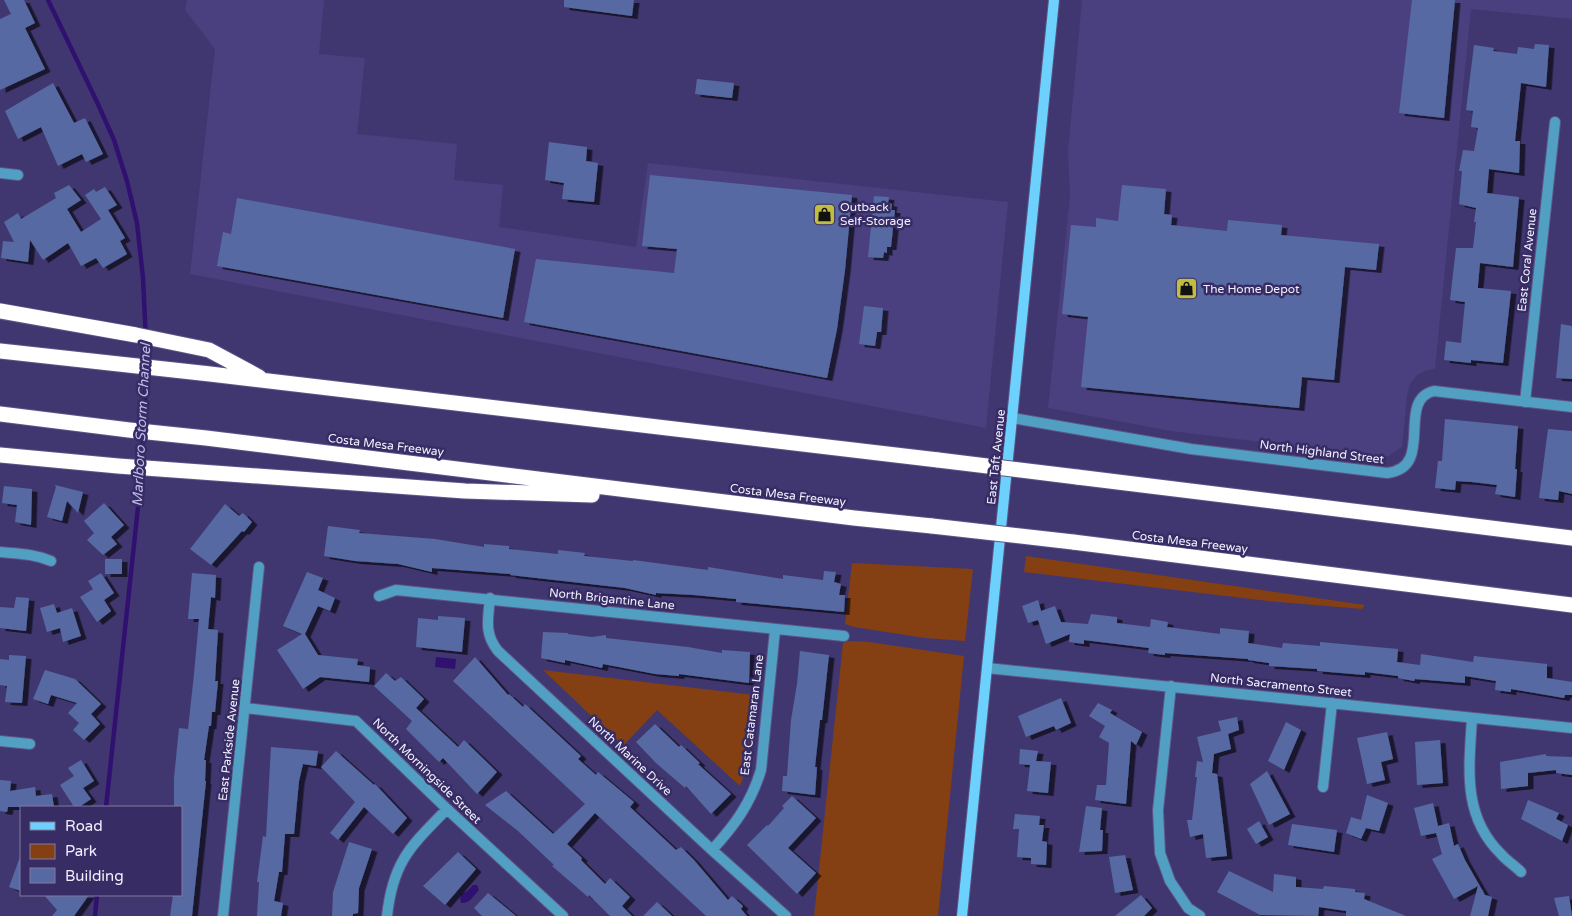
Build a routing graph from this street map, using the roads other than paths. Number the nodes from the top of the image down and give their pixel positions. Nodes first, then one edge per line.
1 (1054, 0) edge
2 (1555, 122) dead end
3 (0, 173) edge
4 (18, 176) dead end
5 (0, 311) edge
6 (0, 351) edge
7 (267, 381) junction
8 (1525, 402) junction
9 (1572, 407) edge
10 (0, 414) edge
11 (1012, 418) junction
12 (0, 455) edge
13 (686, 498) junction
14 (1572, 538) edge
15 (0, 552) edge
16 (51, 561) dead end
17 (259, 567) dead end
18 (379, 596) dead end
19 (490, 598) junction
20 (1572, 605) edge
21 (775, 630) junction
22 (844, 636) dead end
23 (987, 668) junction
24 (1171, 686) junction
25 (1332, 703) junction
26 (245, 708) junction
27 (1472, 718) junction
28 (1572, 728) edge
29 (0, 741) edge
30 (30, 744) dead end
31 (1323, 787) dead end
32 (447, 809) junction
33 (712, 850) junction
34 (1521, 872) dead end
35 (223, 916) edge
36 (387, 916) edge
37 (563, 916) edge
38 (786, 916) edge
39 (962, 916) edge
40 (1200, 916) edge

1 - 11 main road, East Taft Avenue
2 - 8 street, East Coral Avenue
3 - 4 street
5 - 7 highway
6 - 7 highway
7 - 14 highway, bridge
8 - 9 street, North Highland Street
8 - 11 street, North Highland Street
10 - 13 highway, Costa Mesa Freeway
11 - 23 main road, East Taft Avenue
12 - 13 highway
13 - 20 highway, Costa Mesa Freeway, bridge
15 - 16 street
17 - 26 street, East Parkside Avenue
18 - 19 street, North Brigantine Lane
19 - 21 street, North Brigantine Lane
19 - 33 street, North Marine Drive
21 - 22 street, North Brigantine Lane
21 - 33 street, East Catamaran Lane
23 - 24 street, North Sacramento Street
23 - 39 main road, East Taft Avenue
24 - 25 street, North Sacramento Street
24 - 40 street
25 - 27 street, North Sacramento Street
25 - 31 street
26 - 32 street, North Morningside Street
26 - 35 street, East Parkside Avenue
27 - 28 street, North Sacramento Street
27 - 34 street
29 - 30 street
32 - 36 street
32 - 37 street, North Morningside Street
33 - 38 street, North Marine Drive

